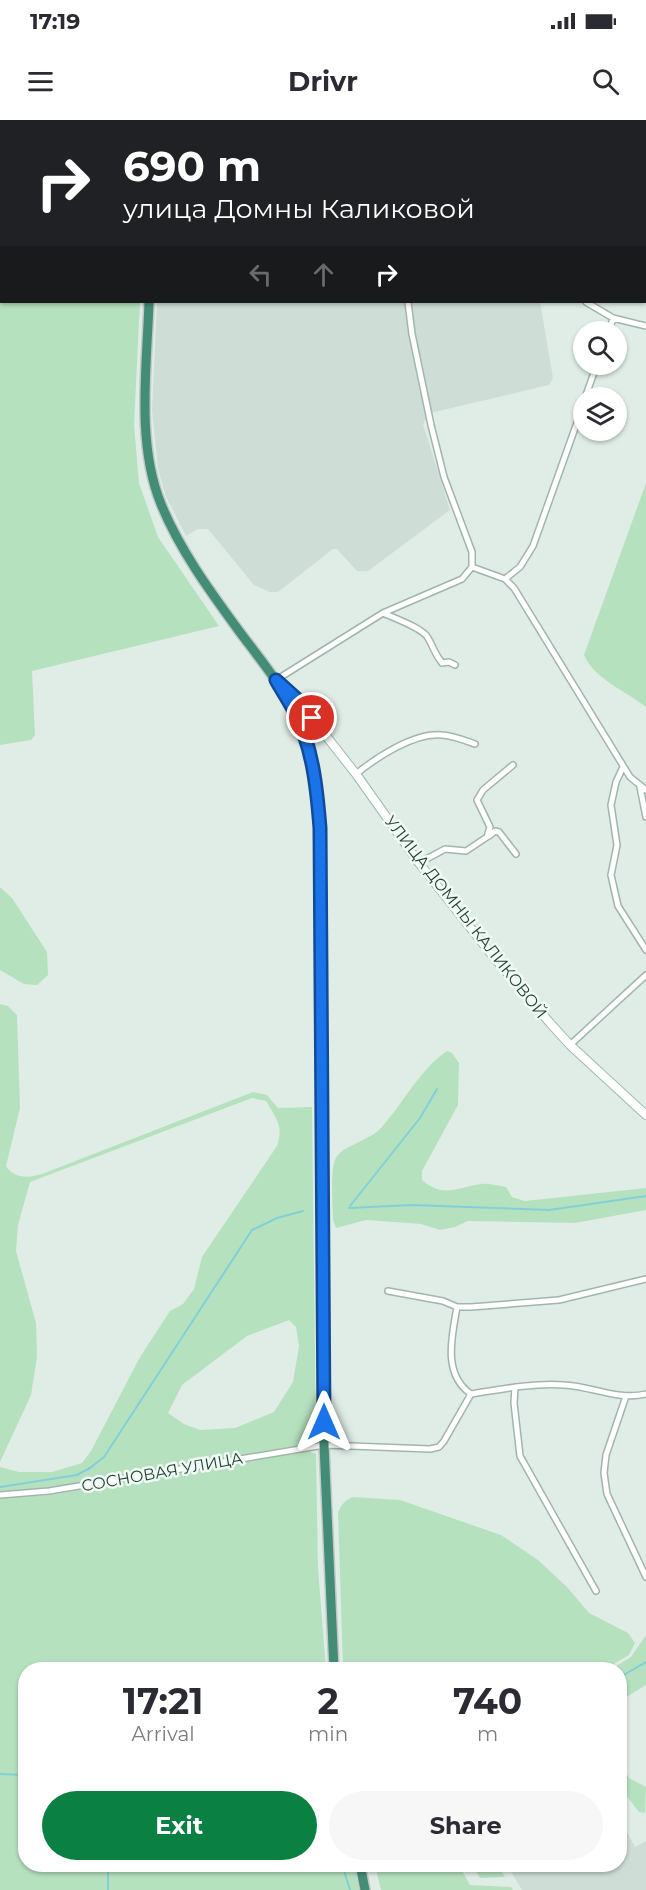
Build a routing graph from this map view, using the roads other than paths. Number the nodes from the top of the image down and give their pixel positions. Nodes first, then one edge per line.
1 (149, 303) edge
2 (408, 303) edge
3 (588, 303) edge
4 (613, 318) junction
5 (612, 321) edge
6 (646, 326) edge
7 (573, 434) edge
8 (472, 567) junction
9 (505, 579) junction
10 (383, 613) junction
11 (455, 665) dead end
12 (276, 680) junction
13 (475, 744) dead end
14 (513, 765) dead end
15 (623, 766) junction
16 (356, 774) junction
17 (643, 789) edge
18 (646, 817) edge
19 (488, 837) junction
20 (516, 854) dead end
21 (419, 863) junction
22 (646, 950) edge
23 (646, 975) edge
24 (570, 1045) junction
25 (646, 1115) edge
26 (646, 1280) edge
27 (388, 1291) dead end
28 (457, 1306) junction
29 (515, 1387) junction
30 (471, 1394) junction
31 (646, 1394) edge
32 (626, 1396) junction
33 (324, 1445) junction
34 (0, 1495) edge
35 (646, 1577) edge
36 (596, 1591) dead end
37 (334, 1662) edge
38 (362, 1872) edge
39 (365, 1890) edge

1 - 12 highway
2 - 8 street
3 - 4 street
4 - 5 street
4 - 6 street
7 - 9 street
8 - 9 street
8 - 10 street
9 - 15 street
10 - 11 street
10 - 12 street
12 - 16 main road, УЛИЦА ДОМНЫ КАЛИКОВОЙ
12 - 33 highway
13 - 16 street
14 - 19 street
15 - 17 street
15 - 22 street
16 - 21 main road, УЛИЦА ДОМНЫ КАЛИКОВОЙ
17 - 18 street
19 - 20 street
19 - 21 street
21 - 24 main road, УЛИЦА ДОМНЫ КАЛИКОВОЙ
23 - 24 street
24 - 25 main road, УЛИЦА ДОМНЫ КАЛИКОВОЙ
26 - 28 street
27 - 28 street
28 - 30 street
29 - 30 street
29 - 32 street
29 - 36 street
30 - 33 street, СОСНОВАЯ УЛИЦА
31 - 32 street
32 - 35 street
33 - 34 street, СОСНОВАЯ УЛИЦА
33 - 37 highway
38 - 39 highway

